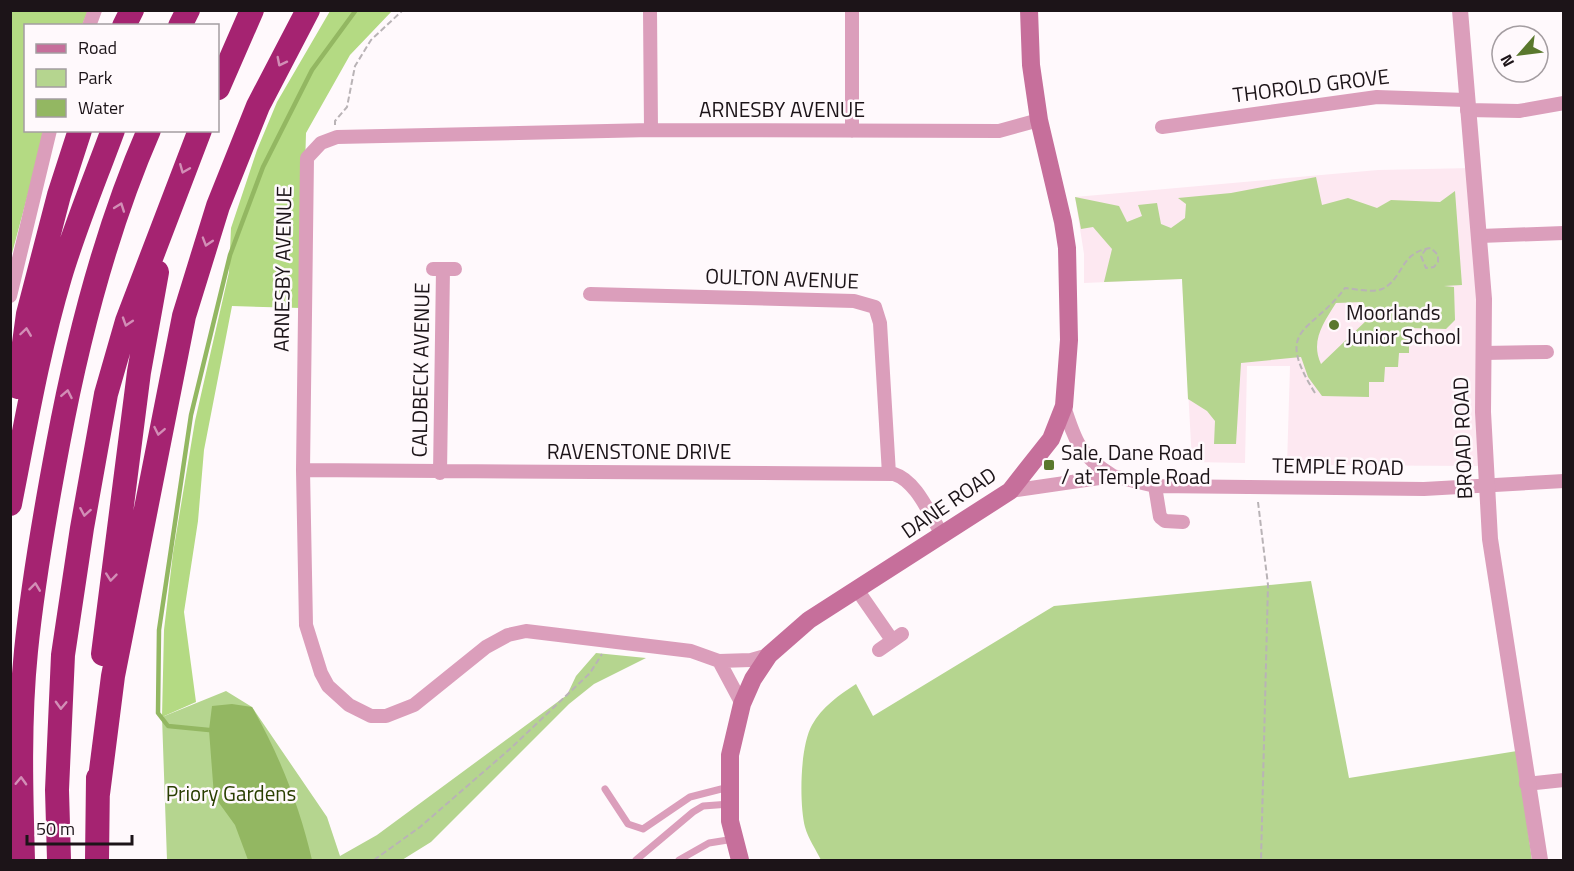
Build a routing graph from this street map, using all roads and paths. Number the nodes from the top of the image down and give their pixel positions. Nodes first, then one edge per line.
1 (132, 10) edge
2 (172, 10) edge
3 (188, 10) edge
4 (204, 10) edge
5 (252, 10) edge
6 (308, 10) edge
7 (404, 10) edge
8 (650, 10) edge
9 (852, 10) edge
10 (1029, 10) edge
11 (1460, 10) edge
12 (125, 24) edge
13 (166, 24) edge
14 (181, 24) edge
15 (198, 24) edge
16 (219, 86) edge
17 (1563, 103) edge
18 (1467, 105) junction
19 (1039, 120) junction
20 (1162, 127) dead end
21 (651, 130) junction
22 (852, 131) junction
23 (51, 132) edge
24 (79, 132) edge
25 (112, 132) edge
26 (128, 132) edge
27 (148, 132) edge
28 (199, 132) edge
29 (337, 137) junction
30 (168, 208) junction
31 (1563, 233) edge
32 (1480, 236) junction
33 (1426, 249) junction
34 (444, 269) dead end
35 (590, 294) dead end
36 (10, 296) edge
37 (49, 325) junction
38 (1547, 352) dead end
39 (1483, 353) junction
40 (1315, 393) dead end
41 (1064, 406) junction
42 (303, 470) junction
43 (10, 473) edge
44 (440, 473) junction
45 (889, 474) junction
46 (1113, 476) junction
47 (1563, 481) edge
48 (1155, 486) junction
49 (1485, 486) junction
50 (1257, 487) junction
51 (1010, 491) junction
52 (10, 504) edge
53 (1183, 522) dead end
54 (943, 536) junction
55 (858, 591) junction
56 (609, 640) junction
57 (879, 650) dead end
58 (769, 655) junction
59 (719, 661) junction
60 (742, 704) junction
61 (1563, 780) edge
62 (1526, 784) junction
63 (604, 789) dead end
64 (98, 794) junction
65 (729, 796) junction
66 (734, 839) junction
67 (23, 861) edge
68 (59, 861) edge
69 (97, 861) edge
70 (374, 861) edge
71 (636, 861) edge
72 (680, 861) edge
73 (740, 861) edge
74 (1261, 861) edge
75 (1540, 861) edge

1 - 12 highway
2 - 13 highway
3 - 14 highway
4 - 15 highway
5 - 16 highway
6 -> 64 highway
7 - 29 path
8 - 21 street
9 - 22 street
10 - 19 main road, DANE ROAD
11 - 18 street, BROAD ROAD
17 - 18 street, THOROLD GROVE
18 - 20 street, THOROLD GROVE
18 - 32 street, BROAD ROAD
19 - 22 street, ARNESBY AVENUE
19 - 41 main road, DANE ROAD
21 - 22 street, ARNESBY AVENUE
21 - 29 street, ARNESBY AVENUE
23 - 36 street
43 -> 24 highway
25 - 37 highway
26 - 37 highway
67 -> 27 highway
28 -> 30 highway
29 - 42 street, ARNESBY AVENUE
30 -> 64 highway
30 -> 68 highway
31 - 32 street
32 - 39 street, BROAD ROAD
33 - 33 path
33 - 40 path
34 - 44 street, CALDBECK AVENUE
35 - 45 street, OULTON AVENUE
37 - 52 highway
38 - 39 street
39 - 49 street, BROAD ROAD
41 - 46 street, TEMPLE ROAD
41 - 51 main road, DANE ROAD
42 - 44 street, RAVENSTONE DRIVE
42 - 56 street, ARNESBY AVENUE
44 - 45 street, RAVENSTONE DRIVE
45 - 54 street
46 - 48 street, TEMPLE ROAD
46 - 51 street, TEMPLE ROAD
47 - 49 street, TEMPLE ROAD
48 - 50 street, TEMPLE ROAD
48 - 53 street
49 - 50 street, TEMPLE ROAD
49 - 62 street, BROAD ROAD
50 - 74 path
51 - 54 main road, DANE ROAD
54 - 55 main road, DANE ROAD
55 - 57 street
55 - 58 main road, DANE ROAD
56 - 59 street, ARNESBY AVENUE
56 - 70 path
58 - 59 street, ARNESBY AVENUE
58 - 60 main road, DANE ROAD
59 - 60 street
60 - 65 main road, DANE ROAD
61 - 62 street
62 - 75 street, BROAD ROAD
63 - 65 lane
64 - 69 highway
65 - 66 main road, DANE ROAD
65 - 71 lane
66 - 72 lane
66 - 73 main road, DANE ROAD

